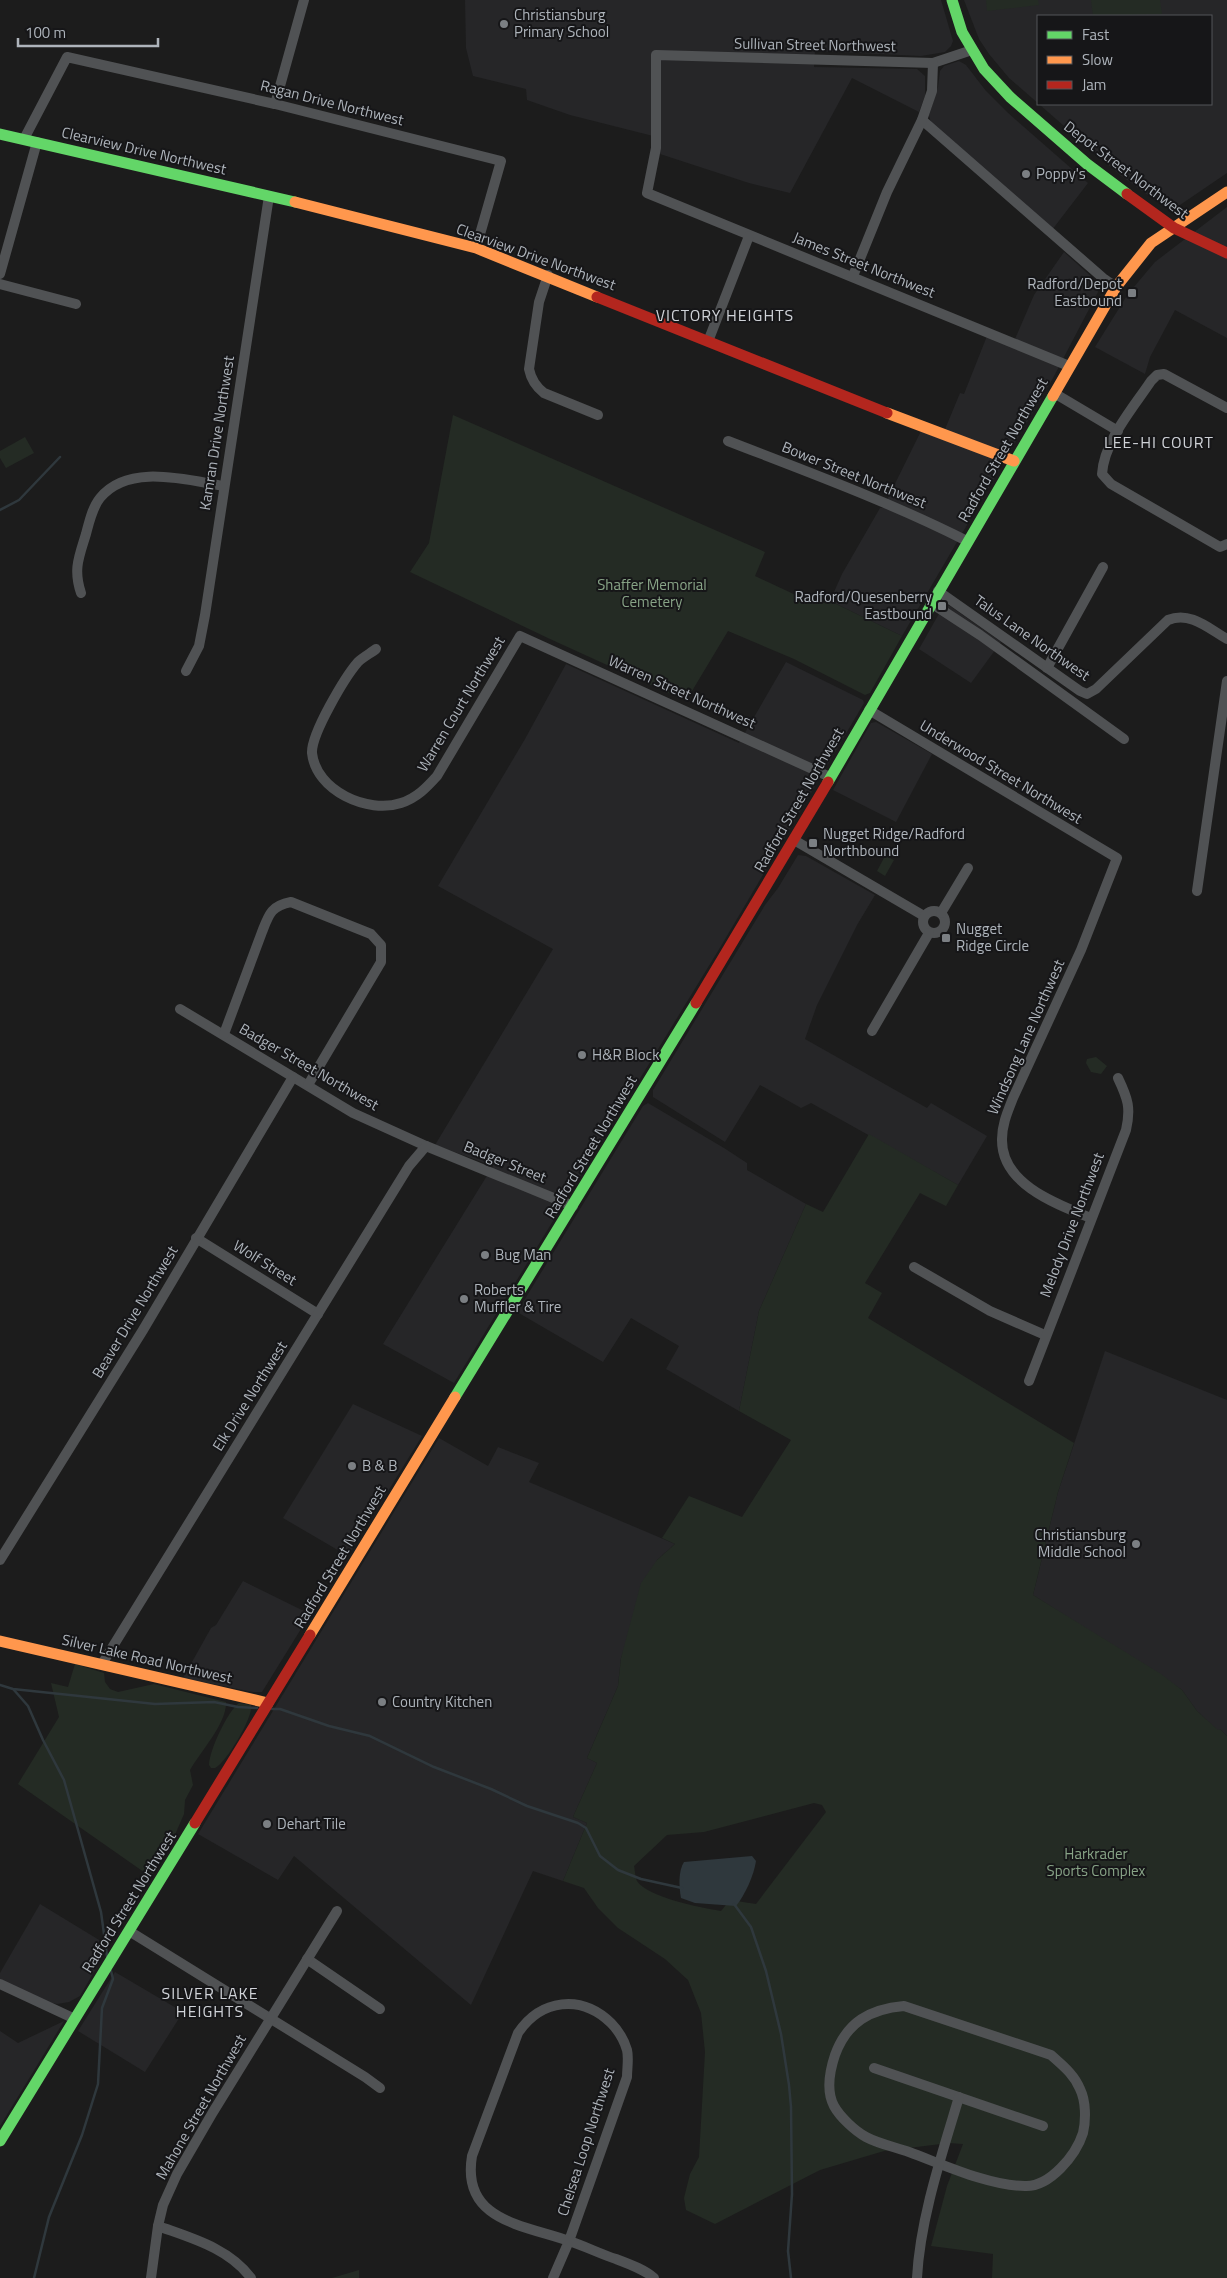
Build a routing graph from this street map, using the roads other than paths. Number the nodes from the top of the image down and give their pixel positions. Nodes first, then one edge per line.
1 (304, 0) edge
2 (952, 0) edge
3 (972, 50) junction
4 (933, 63) junction
5 (275, 104) junction
6 (922, 120) junction
7 (0, 134) edge
8 (24, 139) junction
9 (37, 142) junction
10 (1227, 192) edge
11 (647, 193) joint
12 (269, 196) junction
13 (1174, 228) junction
14 (750, 236) junction
15 (476, 248) junction
16 (1227, 253) edge
17 (0, 274) edge
18 (548, 275) junction
19 (853, 276) junction
20 (0, 284) edge
21 (1116, 287) junction
22 (76, 304) dead end
23 (708, 339) junction
24 (1069, 366) junction
25 (1054, 393) junction
26 (1227, 408) edge
27 (598, 415) dead end
28 (1118, 431) junction
29 (728, 441) dead end
30 (1014, 461) junction
31 (224, 486) junction
32 (967, 541) junction
33 (1227, 544) edge
34 (1103, 567) dead end
35 (938, 591) junction
36 (81, 593) dead end
37 (931, 603) junction
38 (520, 636) joint
39 (1227, 639) edge
40 (376, 649) dead end
41 (1047, 668) junction
42 (186, 671) dead end
43 (1227, 681) edge
44 (869, 710) junction
45 (1124, 739) dead end
46 (830, 777) junction
47 (794, 840) junction
48 (1117, 858) joint
49 (968, 868) dead end
50 (1197, 891) dead end
51 (941, 913) junction
52 (924, 916) junction
53 (929, 933) junction
54 (180, 1009) dead end
55 (872, 1031) dead end
56 (224, 1034) junction
57 (293, 1077) junction
58 (1118, 1078) dead end
59 (308, 1085) junction
60 (426, 1146) junction
61 (573, 1206) junction
62 (1091, 1218) junction
63 (196, 1238) junction
64 (914, 1267) dead end
65 (318, 1314) junction
66 (1045, 1336) junction
67 (1029, 1381) dead end
68 (0, 1560) edge
69 (0, 1641) edge
70 (102, 1664) junction
71 (268, 1703) junction
72 (337, 1911) dead end
73 (128, 1931) junction
74 (307, 1959) junction
75 (0, 1984) edge
76 (380, 2008) dead end
77 (75, 2019) junction
78 (269, 2020) junction
79 (874, 2068) dead end
80 (380, 2088) dead end
81 (959, 2097) junction
82 (1043, 2126) dead end
83 (0, 2141) edge
84 (939, 2164) junction
85 (158, 2226) junction
86 (569, 2241) junction
87 (151, 2278) edge
88 (251, 2278) edge
89 (553, 2278) edge
90 (654, 2278) edge
91 (917, 2278) edge

1 - 5 street
2 - 3 main road, Depot Street Northwest
3 - 4 street, Sullivan Street Northwest
3 - 13 main road, Depot Street Northwest
4 - 6 street
4 - 11 street, Sullivan Street Northwest
5 - 8 street, Ragan Drive Northwest
5 - 15 street, Ragan Drive Northwest
6 - 19 street
6 - 21 street
7 - 8 main road, Clearview Drive Northwest
8 - 9 main road, Clearview Drive Northwest
9 - 12 main road, Clearview Drive Northwest
9 - 17 street
10 - 13 main road, Radford Street Northwest
11 - 14 street, James Street Northwest
12 - 15 main road, Clearview Drive Northwest
12 - 31 street, Kamran Drive Northwest
13 - 16 main road, Depot Street Northwest
13 - 21 main road, Radford Street Northwest
14 - 19 street, James Street Northwest
14 - 23 street
15 - 18 main road, Clearview Drive Northwest
18 - 23 main road, Clearview Drive Northwest
18 - 27 street
19 - 24 street, James Street Northwest
20 - 22 street
21 - 24 main road, Radford Street Northwest
23 - 30 main road, Clearview Drive Northwest
24 - 25 main road, Radford Street Northwest
25 - 28 street
25 - 30 main road, Radford Street Northwest
26 - 28 street
28 - 33 street
29 - 32 street, Bower Street Northwest
30 - 32 main road, Radford Street Northwest
31 - 36 street
31 - 42 street, Kamran Drive Northwest
32 - 35 main road, Radford Street Northwest
34 - 41 street
35 - 37 main road, Radford Street Northwest
35 - 41 street, Talus Lane Northwest
37 - 44 main road, Radford Street Northwest
37 - 45 street
38 - 40 street, Warren Court Northwest
38 - 46 street, Warren Street Northwest
39 - 41 street, Talus Lane Northwest
43 - 50 street
44 - 46 main road, Radford Street Northwest
44 - 48 street, Underwood Street Northwest
46 - 47 main road, Radford Street Northwest
47 - 52 street
47 - 61 main road, Radford Street Northwest
48 - 62 street, Windsong Lane Northwest
49 - 51 street
51 - 52 street
51 - 53 street
52 - 53 street
53 - 55 street
54 - 56 street, Badger Street Northwest
56 - 57 street, Badger Street Northwest
56 - 59 street
57 - 59 street, Badger Street Northwest
57 - 63 street, Beaver Drive Northwest
58 - 62 street, Melody Drive Northwest
59 - 60 street, Badger Street Northwest
60 - 61 street, Badger Street
60 - 65 street, Elk Drive Northwest
61 - 71 main road, Radford Street Northwest
62 - 66 street, Melody Drive Northwest
63 - 65 street, Wolf Street
63 - 68 street, Beaver Drive Northwest
64 - 66 street
65 - 70 street, Elk Drive Northwest
66 - 67 street, Melody Drive Northwest
69 - 70 main road, Silver Lake Road Northwest
70 - 71 main road, Silver Lake Road Northwest
71 - 73 main road, Radford Street Northwest
72 - 74 street, Mahone Street Northwest
73 - 77 main road, Radford Street Northwest
73 - 78 street
74 - 76 street
74 - 78 street, Mahone Street Northwest
75 - 77 street
77 - 83 main road, Radford Street Northwest
78 - 80 street
78 - 85 street, Mahone Street Northwest
79 - 81 street
81 - 82 street
81 - 84 street
84 - 84 street
84 - 91 street
85 - 87 street, Mahone Street Northwest
85 - 88 street
86 - 86 street, Chelsea Loop Northwest
86 - 89 street
86 - 90 street, Chelsea Loop Northwest

